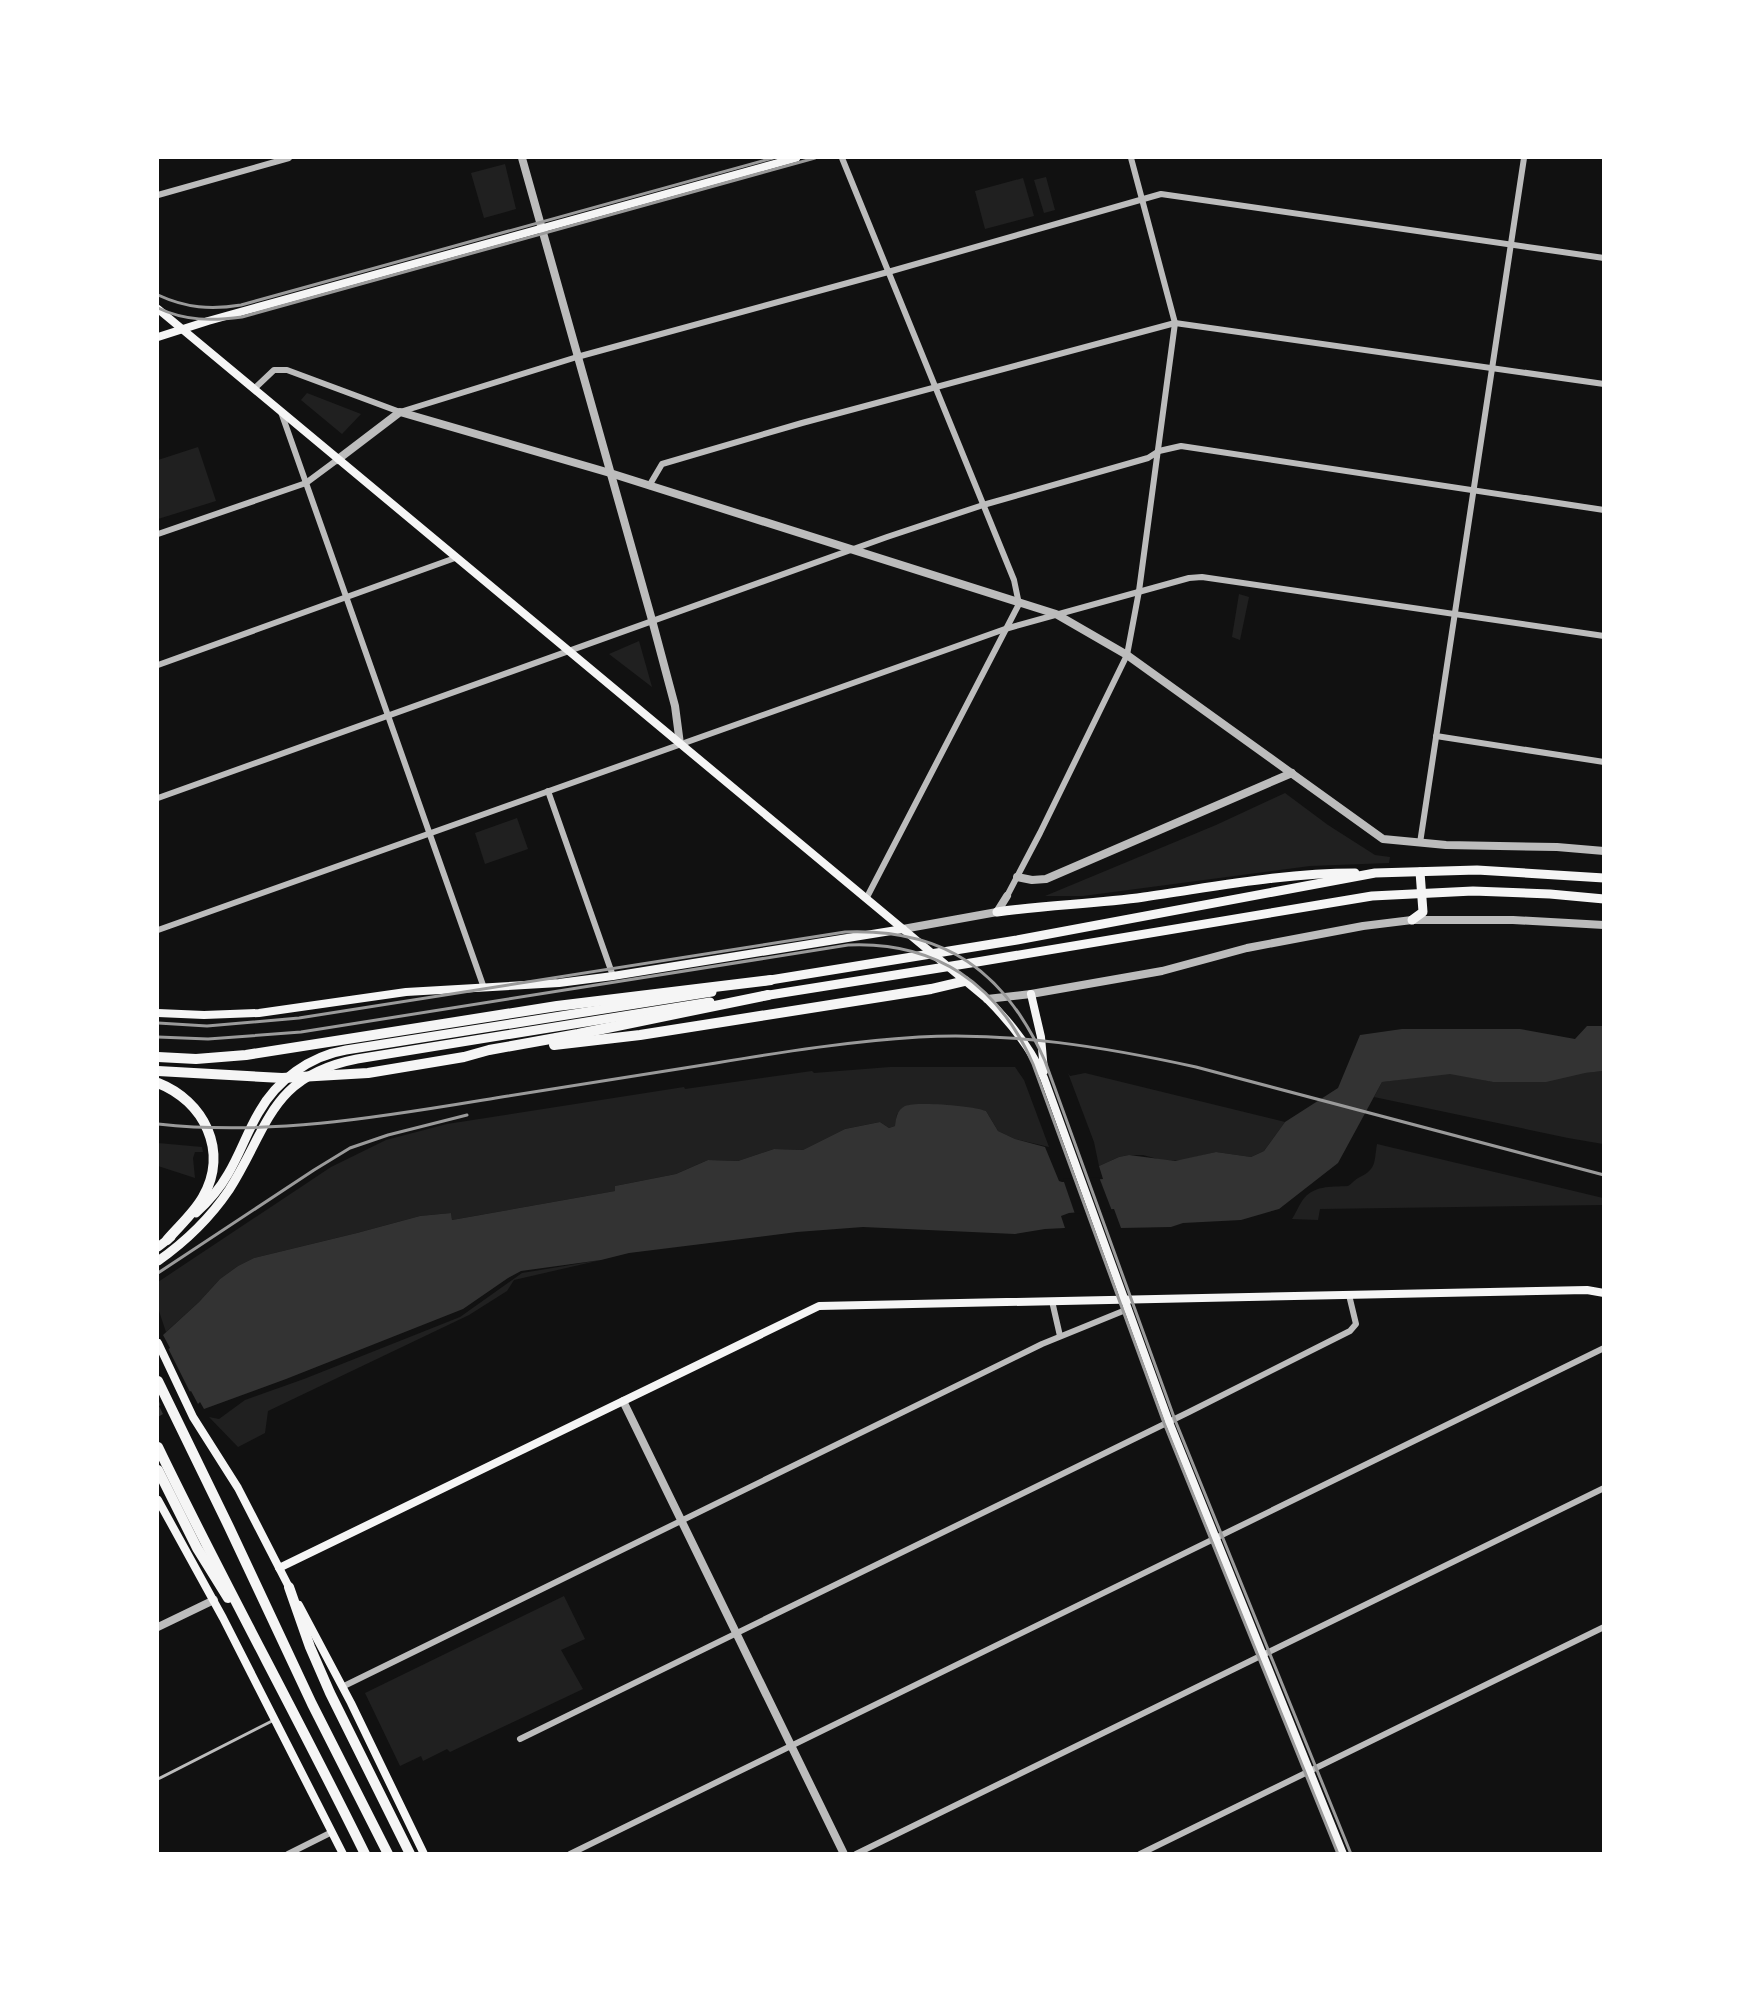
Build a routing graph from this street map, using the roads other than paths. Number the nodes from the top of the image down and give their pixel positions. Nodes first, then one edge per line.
1 (289, 158) edge
2 (522, 158) edge
3 (796, 158) edge
4 (842, 158) edge
5 (1131, 158) edge
6 (1524, 158) edge
7 (158, 195) edge
8 (1142, 200) junction
9 (541, 228) junction
10 (1511, 244) junction
11 (1604, 258) edge
12 (888, 272) junction
13 (158, 309) edge
14 (1175, 323) junction
15 (181, 329) junction
16 (158, 337) edge
17 (577, 357) junction
18 (1493, 367) junction
19 (1604, 384) edge
20 (254, 389) junction
21 (936, 389) junction
22 (280, 412) junction
23 (400, 412) junction
24 (1159, 451) junction
25 (337, 460) junction
26 (610, 473) junction
27 (306, 483) junction
28 (649, 486) junction
29 (1474, 491) junction
30 (982, 505) junction
31 (1604, 510) edge
32 (158, 534) edge
33 (850, 550) junction
34 (455, 558) junction
35 (1139, 591) junction
36 (345, 597) junction
37 (1019, 604) junction
38 (1056, 614) junction
39 (1455, 614) junction
40 (652, 620) junction
41 (1005, 629) junction
42 (1604, 636) edge
43 (568, 651) junction
44 (1127, 655) junction
45 (158, 665) edge
46 (387, 716) junction
47 (1437, 736) junction
48 (680, 744) junction
49 (1604, 762) edge
50 (1292, 773) junction
51 (548, 791) junction
52 (158, 798) edge
53 (429, 833) junction
54 (1420, 843) junction
55 (1604, 851) edge
56 (1420, 872) junction
57 (1375, 873) junction
58 (1017, 877) junction
59 (1604, 878) edge
60 (1422, 892) junction
61 (1007, 896) joint
62 (866, 899) junction
63 (1604, 899) edge
64 (998, 912) junction
65 (1412, 920) junction
66 (1604, 925) edge
67 (903, 929) junction
68 (158, 930) edge
69 (613, 976) junction
70 (771, 980) junction
71 (963, 980) junction
72 (484, 988) junction
73 (1031, 994) junction
74 (768, 995) junction
75 (987, 999) junction
76 (158, 1013) edge
77 (158, 1057) edge
78 (464, 1057) junction
79 (1040, 1062) junction
80 (158, 1071) edge
81 (158, 1083) edge
82 (238, 1166) junction
83 (167, 1240) junction
84 (158, 1247) edge
85 (158, 1261) edge
86 (1604, 1293) edge
87 (1349, 1294) junction
88 (1125, 1299) junction
89 (1052, 1300) junction
90 (1128, 1309) junction
91 (1060, 1336) junction
92 (158, 1343) edge
93 (1604, 1348) edge
94 (158, 1374) edge
95 (158, 1381) edge
96 (623, 1401) junction
97 (169, 1402) junction
98 (1169, 1422) junction
99 (158, 1447) edge
100 (158, 1470) edge
101 (1604, 1488) edge
102 (158, 1500) edge
103 (682, 1521) junction
104 (1215, 1539) junction
105 (200, 1542) junction
106 (279, 1568) junction
107 (289, 1587) junction
108 (214, 1600) junction
109 (158, 1627) edge
110 (1604, 1627) edge
111 (737, 1633) junction
112 (1263, 1654) junction
113 (342, 1687) junction
114 (276, 1719) junction
115 (520, 1739) dead end
116 (792, 1746) junction
117 (1310, 1770) junction
118 (158, 1779) edge
119 (332, 1832) junction
120 (288, 1854) edge
121 (343, 1854) edge
122 (365, 1854) edge
123 (388, 1854) edge
124 (410, 1854) edge
125 (424, 1854) edge
126 (570, 1854) edge
127 (844, 1854) edge
128 (856, 1854) edge
129 (1140, 1854) edge
130 (1344, 1854) edge

1 - 7 street
2 - 9 street
3 - 9 main road
4 - 12 street
5 - 8 street
6 - 10 street
8 - 10 street
8 - 12 street
8 - 14 street
9 - 15 main road
9 - 17 street
10 - 11 street
10 - 18 street
12 - 17 street
12 - 21 street
13 - 15 main road
14 - 18 street
14 - 21 street
14 - 24 street
15 - 16 main road
15 - 20 main road
17 - 23 street
17 - 26 street
18 - 19 street
18 - 29 street
20 - 22 main road
20 - 23 street
21 - 28 street
21 - 30 street
22 - 25 main road
22 - 27 street
23 - 25 street
23 - 26 street
24 - 29 street
24 - 30 street
24 - 35 street
25 - 27 street
25 - 34 main road
26 - 28 street
26 - 40 street
27 - 32 street
27 - 36 street
28 - 33 street
29 - 31 street
29 - 39 street
30 - 33 street
30 - 37 street
33 - 37 street
33 - 40 street
34 - 36 street
34 - 43 main road
35 - 38 street
35 - 39 street
35 - 44 street
36 - 45 street
36 - 46 street
37 - 38 street
37 - 41 street
38 - 41 street
38 - 44 street
39 - 42 street
39 - 47 street
40 - 43 street
40 - 48 street
41 - 48 street
41 - 62 street
43 - 46 street
43 - 48 main road
44 - 50 street
44 - 58 street
46 - 52 street
46 - 53 street
47 - 49 street
47 - 54 street
48 - 51 street
48 - 62 main road
50 - 54 street
50 - 58 street
51 - 53 street
51 - 69 street
53 - 68 street
53 - 72 street
54 - 55 street
56 - 57 main road
56 - 59 main road
56 - 60 main road
57 - 64 main road
57 - 70 main road
58 - 61 street
60 - 63 main road
60 - 65 main road
60 - 74 main road
61 - 64 street
62 - 67 main road
64 - 67 street
65 - 66 street
65 - 73 street
67 - 69 main road
67 - 71 main road
69 - 72 main road
70 - 77 highway
70 - 82 main road
71 - 75 main road
71 - 78 highway
72 - 76 main road
73 - 75 street
73 - 79 main road
74 - 78 highway
74 - 82 main road
75 - 79 main road
78 - 80 highway
79 - 88 main road
81 - 83 highway
82 - 83 main road
82 - 85 main road
83 - 84 main road
86 - 87 main road
87 - 88 main road
87 - 98 street
88 - 89 main road
88 - 90 main road
89 - 91 street
89 - 96 main road
90 - 91 street
90 - 98 main road
91 - 103 street
92 - 106 main road
93 - 104 street
94 - 97 highway
95 - 97 highway
96 - 103 street
96 - 106 main road
97 - 123 highway
98 - 104 main road
98 - 111 street
99 - 105 highway
100 - 105 highway
101 - 112 street
102 - 108 main road
103 - 111 street
103 - 113 street
104 - 112 main road
104 - 116 street
105 - 122 highway
106 - 107 main road
107 - 113 main road
107 - 124 highway
108 - 109 street
108 - 114 main road
110 - 117 street
111 - 115 street
111 - 116 street
112 - 117 main road
112 - 128 street
113 - 125 main road
114 - 118 lane
114 - 119 main road
116 - 126 street
116 - 127 street
117 - 129 street
117 - 130 main road
119 - 120 street
119 - 121 main road

